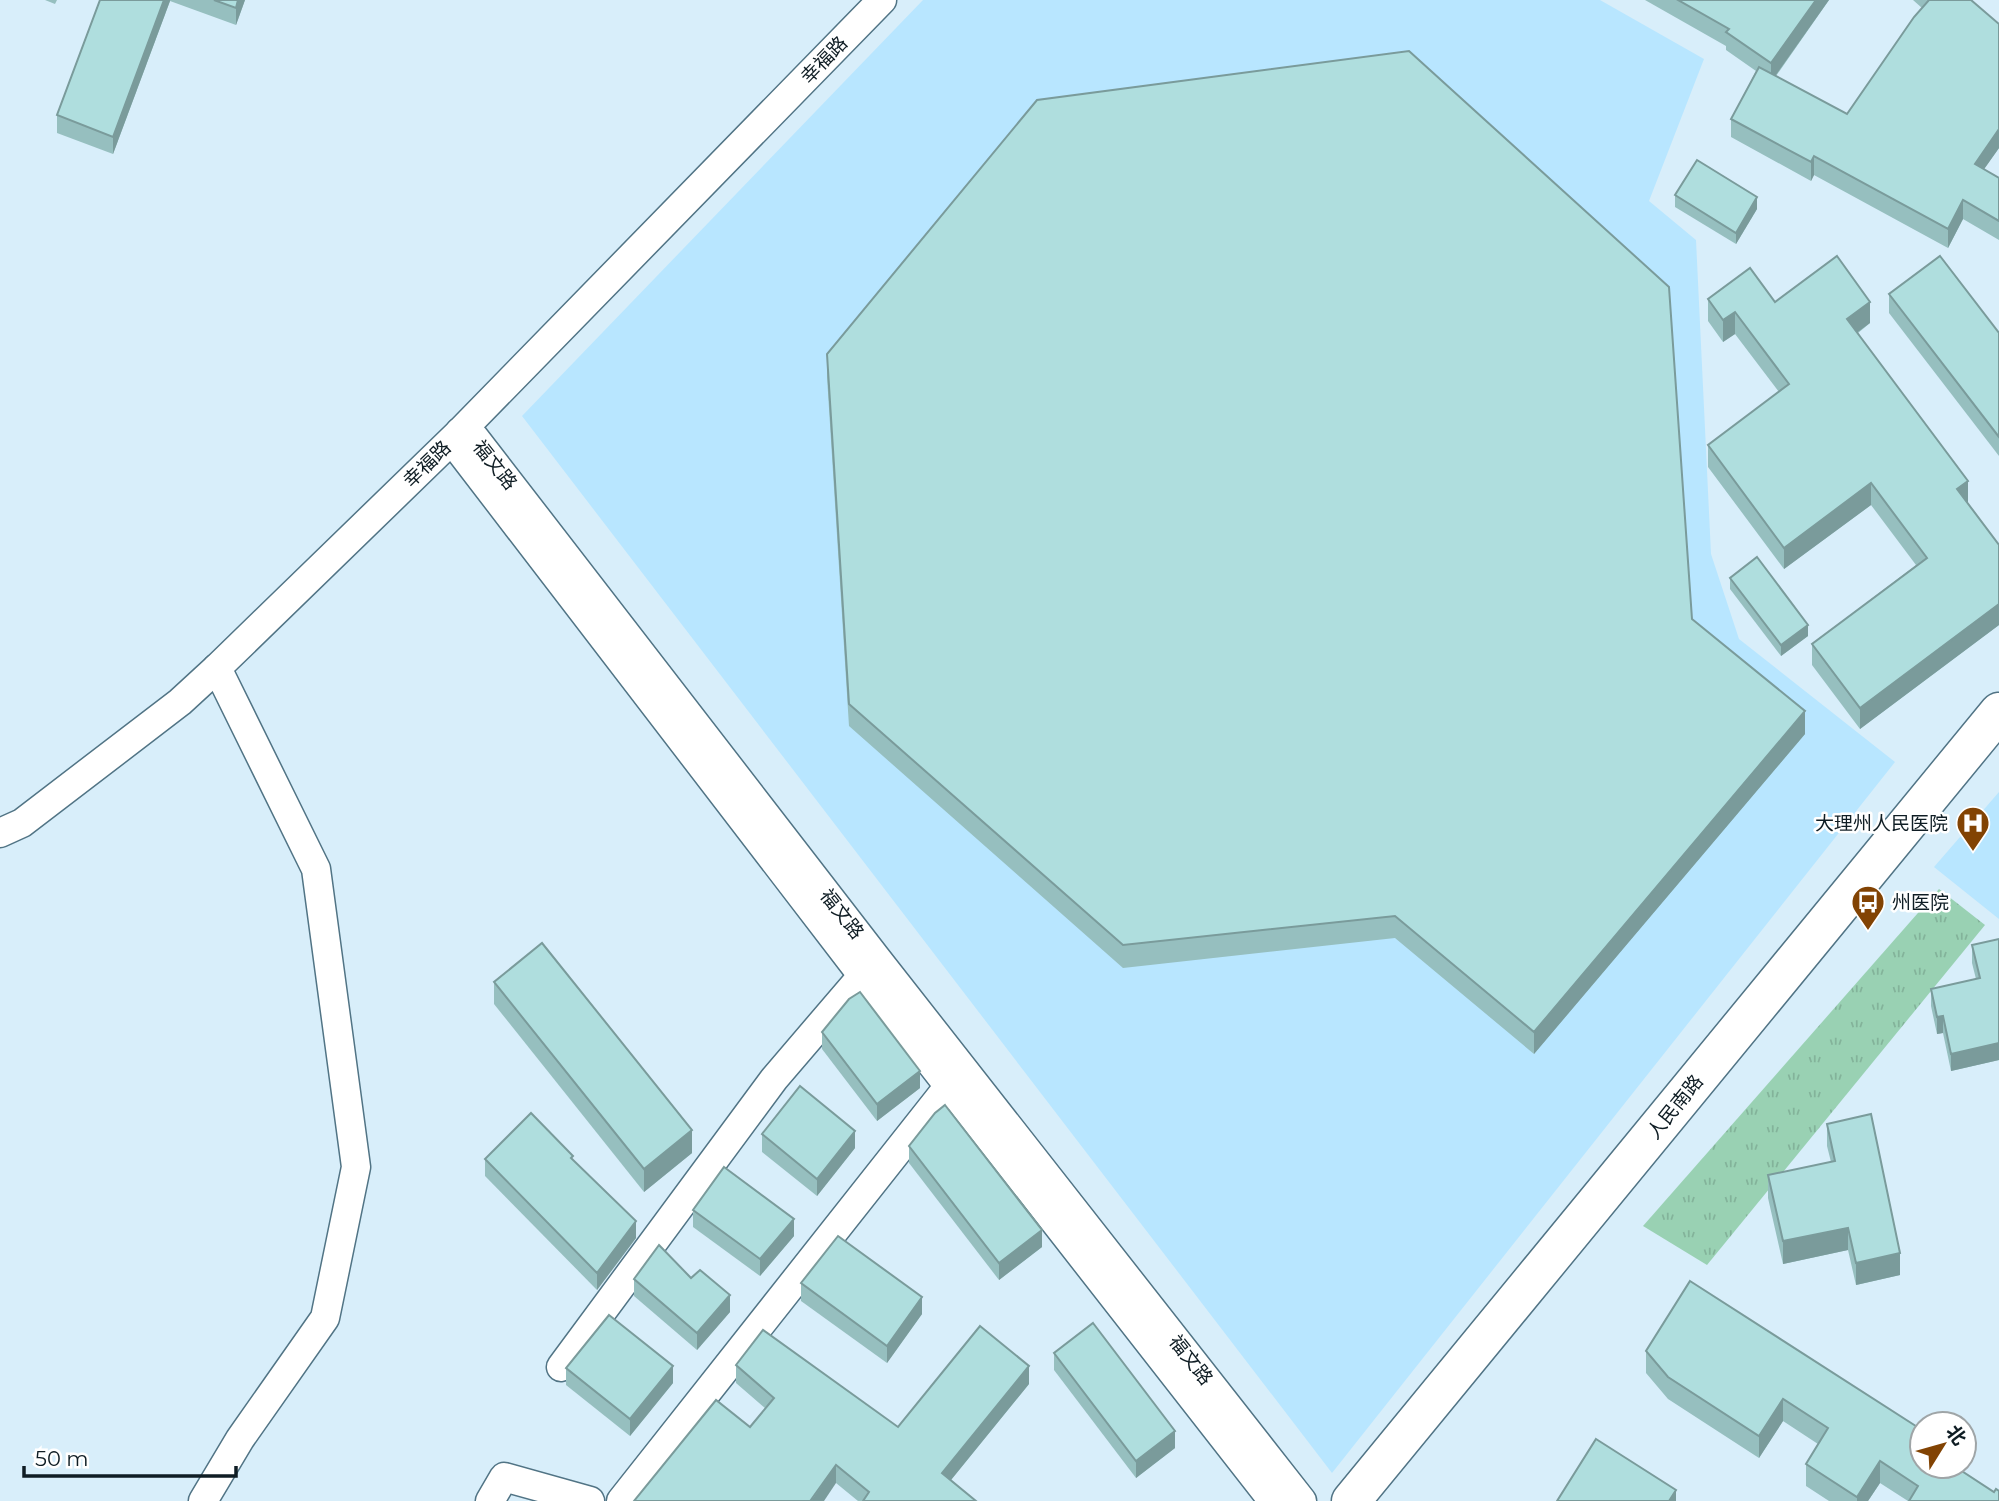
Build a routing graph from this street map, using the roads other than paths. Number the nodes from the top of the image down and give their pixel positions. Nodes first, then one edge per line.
1 (882, 0) edge
2 (460, 432) junction
3 (218, 668) junction
4 (1999, 712) edge
5 (0, 834) edge
6 (869, 967) junction
7 (956, 1077) junction
8 (561, 1367) dead end
9 (203, 1501) edge
10 (490, 1501) edge
11 (590, 1501) edge
12 (621, 1501) edge
13 (1273, 1501) edge
14 (1302, 1501) edge
15 (1351, 1501) edge

1 - 2 street, 幸福路
2 - 3 street, 幸福路
2 - 6 street, 福文路
3 - 5 street, 幸福路
3 - 9 street
4 - 15 main road, 人民南路
6 - 7 street, 福文路
6 - 8 street
7 - 12 street
7 - 13 street, 福文路
7 - 14 street, 福文路
10 - 11 street

